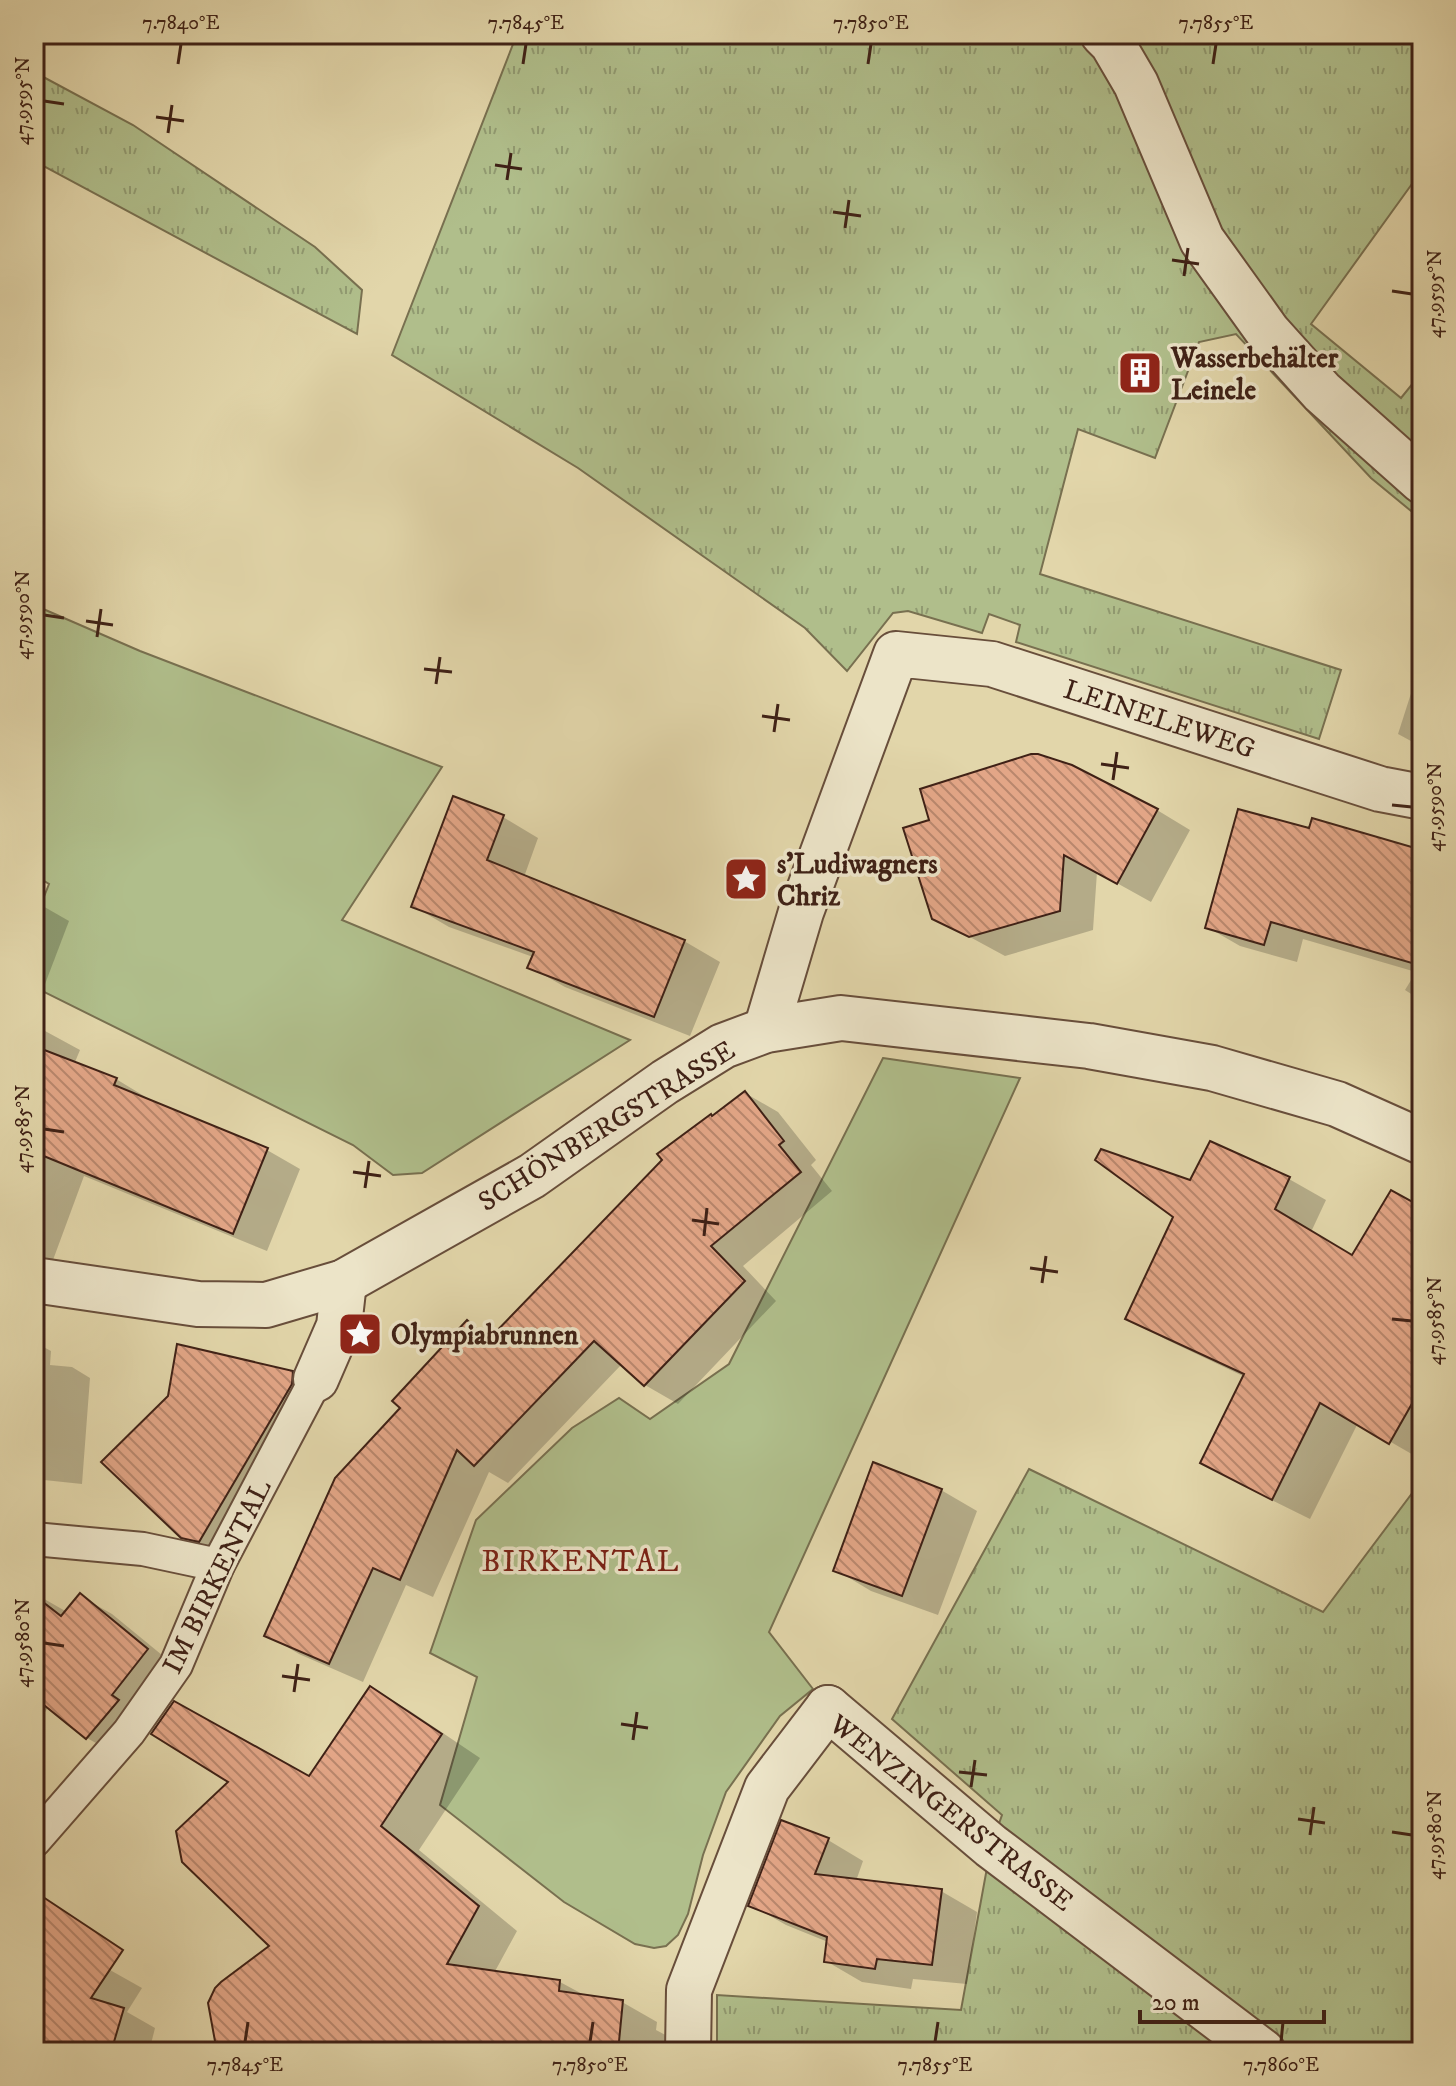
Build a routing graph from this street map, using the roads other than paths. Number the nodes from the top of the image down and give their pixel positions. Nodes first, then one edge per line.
1 (1103, 34) edge
2 (1422, 481) edge
3 (1422, 797) edge
4 (766, 1030) junction
5 (1422, 1142) edge
6 (34, 1280) edge
7 (344, 1282) junction
8 (316, 1379) joint
9 (34, 1539) edge
10 (218, 1565) junction
11 (34, 1841) edge
12 (688, 2052) edge
13 (1263, 2052) edge

1 - 2 street
3 - 4 street, LEINELEWEG
4 - 5 street, SCHÖNBERGSTRASSE
4 - 7 street, SCHÖNBERGSTRASSE
6 - 7 street, SCHÖNBERGSTRASSE
7 - 8 street, IM BIRKENTAL
8 - 10 lane, IM BIRKENTAL
9 - 10 lane
10 - 11 lane, IM BIRKENTAL
12 - 13 street, WENZINGERSTRASSE

